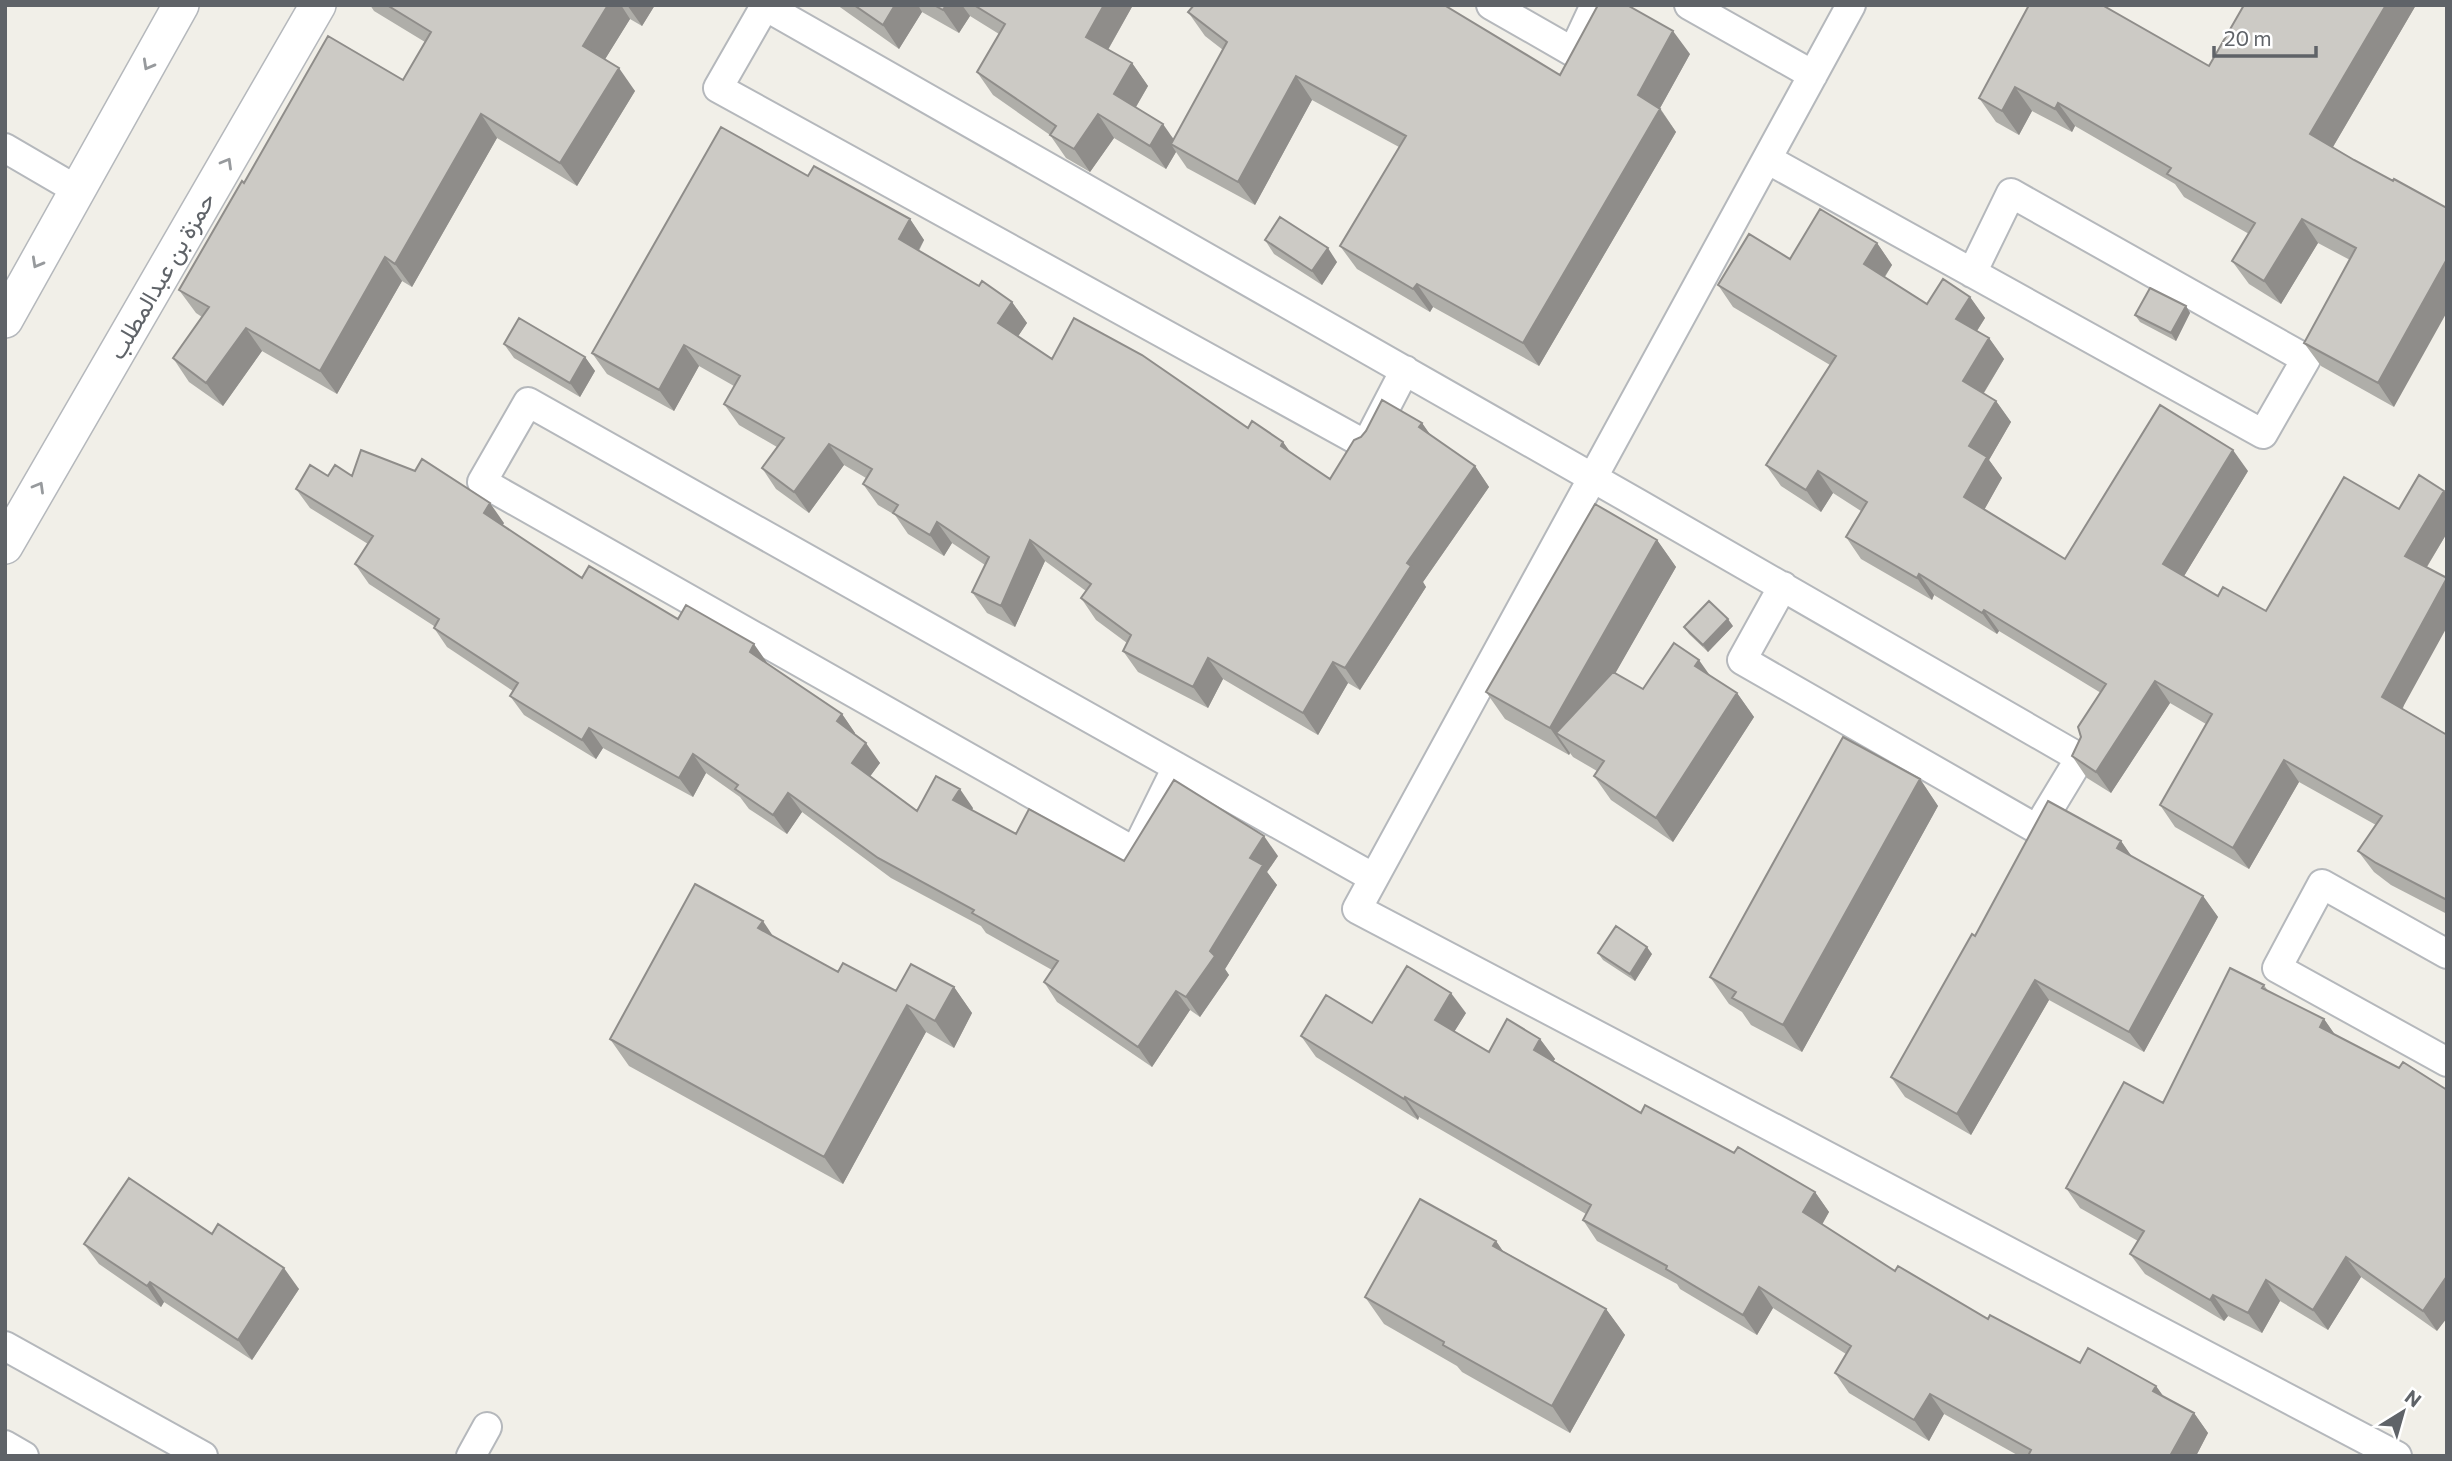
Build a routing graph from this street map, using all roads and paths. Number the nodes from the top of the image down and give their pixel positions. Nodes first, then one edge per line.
1 (181, 5) edge
2 (318, 5) edge
3 (1491, 5) edge
4 (1595, 5) edge
5 (1689, 5) edge
6 (1851, 5) edge
7 (1813, 75) junction
8 (5, 148) edge
9 (1767, 159) junction
10 (77, 190) junction
11 (1972, 273) junction
12 (5, 320) edge
13 (1405, 370) junction
14 (1593, 477) junction
15 (5, 547) edge
16 (1783, 586) junction
17 (1177, 767) junction
18 (1374, 878) junction
19 (2447, 954) edge
20 (2447, 1062) edge
21 (5, 1346) edge
22 (487, 1427) dead end
23 (5, 1445) edge
24 (24, 1456) edge
25 (203, 1456) edge
26 (471, 1456) edge
27 (2397, 1456) edge

1 -> 10 street
15 -> 2 street, حمزة بن عبدالمطلب
3 - 4 street
5 - 7 street
6 - 7 street
7 - 9 street
8 - 10 street
9 - 11 street
9 - 14 street
10 -> 12 street
11 - 11 street
13 - 13 street
13 - 14 street
14 - 16 street
14 - 18 street
16 - 16 street
17 - 17 street
17 - 18 street
18 - 27 street
19 - 20 street
21 - 25 street
22 - 26 street
23 - 24 street

